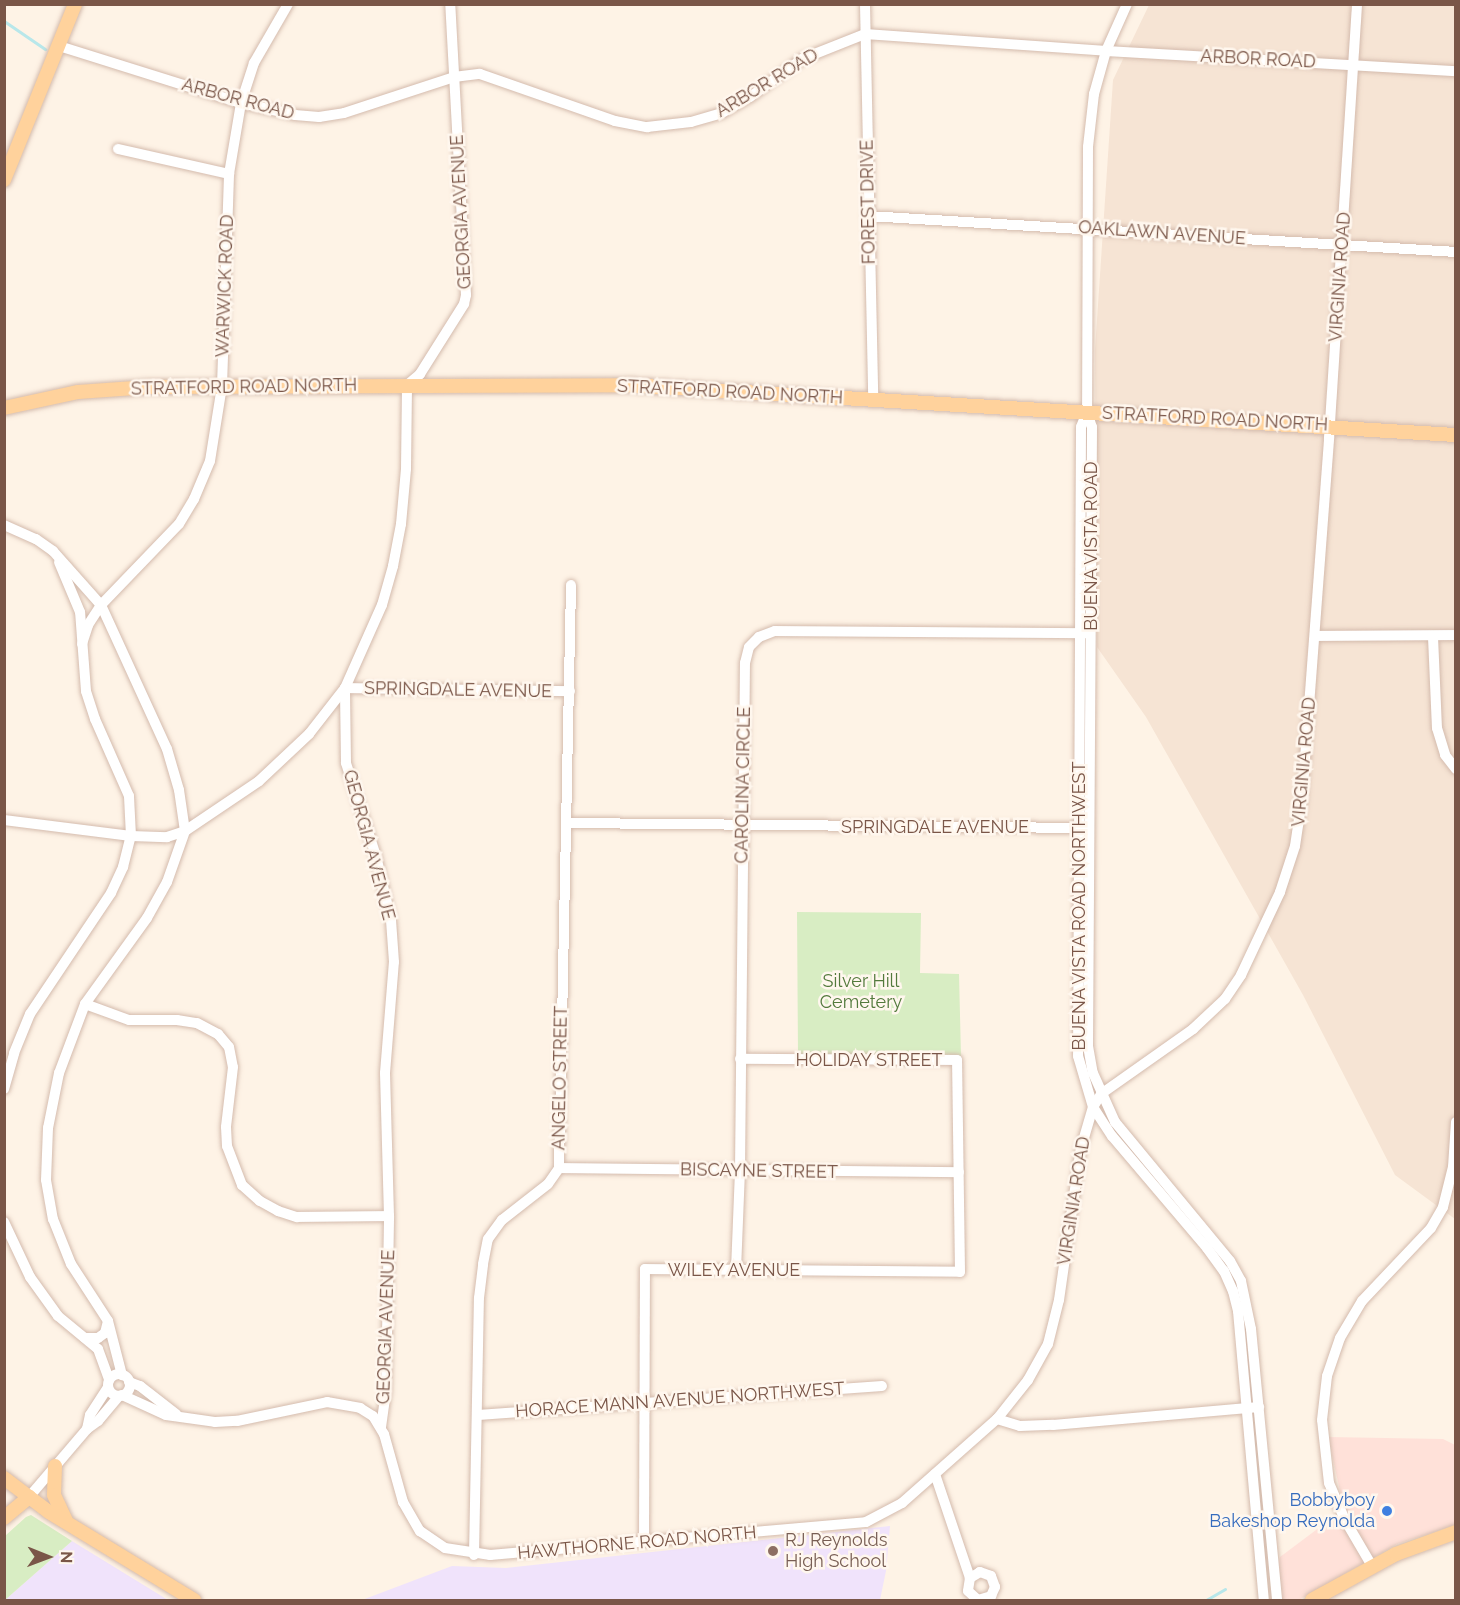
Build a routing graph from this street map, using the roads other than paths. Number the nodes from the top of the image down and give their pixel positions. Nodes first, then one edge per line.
1 (75, 4) edge
2 (288, 4) edge
3 (450, 4) edge
4 (865, 4) edge
5 (1127, 4) edge
6 (1357, 4) edge
7 (865, 34) junction
8 (59, 46) junction
9 (1106, 51) junction
10 (1353, 64) junction
11 (1455, 71) edge
12 (454, 77) junction
13 (241, 103) junction
14 (118, 149) dead end
15 (229, 174) junction
16 (4, 180) edge
17 (868, 216) junction
18 (1088, 228) junction
19 (1342, 244) junction
20 (1455, 252) edge
21 (407, 385) junction
22 (222, 386) junction
23 (873, 399) junction
24 (4, 408) edge
25 (1087, 412) junction
26 (1330, 426) junction
27 (1455, 435) edge
28 (4, 525) edge
29 (53, 551) junction
30 (571, 585) dead end
31 (101, 605) junction
32 (1085, 633) junction
33 (1455, 635) edge
34 (1315, 636) junction
35 (1433, 637) junction
36 (82, 644) junction
37 (345, 688) junction
38 (570, 692) junction
39 (1455, 770) edge
40 (4, 820) edge
41 (566, 823) junction
42 (742, 826) junction
43 (1083, 828) junction
44 (185, 831) junction
45 (131, 836) junction
46 (85, 1004) junction
47 (741, 1059) junction
48 (4, 1089) edge
49 (1101, 1094) junction
50 (1093, 1107) junction
51 (1455, 1122) edge
52 (559, 1168) junction
53 (740, 1171) junction
54 (959, 1172) junction
55 (389, 1216) junction
56 (4, 1222) edge
57 (736, 1270) junction
58 (108, 1321) junction
59 (84, 1338) junction
60 (126, 1378) junction
61 (109, 1384) junction
62 (882, 1386) dead end
63 (121, 1396) junction
64 (645, 1403) junction
65 (1253, 1407) junction
66 (176, 1414) junction
67 (478, 1414) junction
68 (997, 1419) junction
69 (381, 1427) junction
70 (87, 1429) junction
71 (55, 1466) junction
72 (935, 1474) junction
73 (4, 1478) edge
74 (29, 1497) junction
75 (4, 1518) edge
76 (67, 1522) junction
77 (1455, 1532) edge
78 (644, 1541) junction
79 (474, 1554) junction
80 (1372, 1566) junction
81 (970, 1578) dead end
82 (194, 1600) edge
83 (1264, 1600) edge
84 (1278, 1600) edge
85 (1312, 1600) edge

1 - 8 main road
2 - 13 street, WARWICK ROAD
3 - 12 street, GEORGIA AVENUE
4 - 7 street, FOREST DRIVE
5 - 9 street, BUENA VISTA ROAD
6 - 10 street, VIRGINIA ROAD
7 - 9 street, ARBOR ROAD
7 - 12 street, ARBOR ROAD
7 - 17 street, FOREST DRIVE
8 - 13 street, ARBOR ROAD
8 - 16 main road
9 - 10 street, ARBOR ROAD
9 - 18 street, BUENA VISTA ROAD
10 - 11 street, ARBOR ROAD
10 - 19 street, VIRGINIA ROAD
12 - 13 street, ARBOR ROAD
12 - 21 street, GEORGIA AVENUE
13 - 15 street, WARWICK ROAD
14 - 15 street
15 - 22 street, WARWICK ROAD
17 - 18 street, OAKLAWN AVENUE
17 - 23 street, FOREST DRIVE
18 - 19 street, OAKLAWN AVENUE
18 - 25 street, BUENA VISTA ROAD
19 - 20 street, OAKLAWN AVENUE
19 - 26 street, VIRGINIA ROAD
21 - 22 main road, STRATFORD ROAD NORTH
21 - 23 main road, STRATFORD ROAD NORTH
21 - 37 street, GEORGIA AVENUE
22 - 24 main road, STRATFORD ROAD NORTH
22 - 31 street, WARWICK ROAD
23 - 25 main road, STRATFORD ROAD NORTH
25 - 26 main road, STRATFORD ROAD NORTH
25 - 32 street, BUENA VISTA ROAD
26 - 27 main road, STRATFORD ROAD NORTH
26 - 34 street, VIRGINIA ROAD
28 - 29 street
29 - 31 street
29 - 36 street
30 - 38 street
31 - 36 street, WARWICK ROAD
31 - 44 street
32 - 42 street, CAROLINA CIRCLE
32 - 43 street, BUENA VISTA ROAD
33 - 35 street
34 - 35 street
34 - 49 street, VIRGINIA ROAD
35 - 39 street
36 - 45 street
37 - 38 street, SPRINGDALE AVENUE
37 - 44 street, SPRINGDALE AVENUE
37 - 55 street, GEORGIA AVENUE
38 - 41 street, SPRINGDALE AVENUE
40 - 45 street, SPRINGDALE AVENUE
41 - 42 street, SPRINGDALE AVENUE
41 - 52 street, ANGELO STREET
42 - 43 street, SPRINGDALE AVENUE
42 - 47 street, CAROLINA CIRCLE
43 - 49 street, BUENA VISTA ROAD
43 - 50 street, BUENA VISTA ROAD NORTHWEST
44 - 45 street, SPRINGDALE AVENUE
44 - 46 street
45 - 48 street
46 - 55 street
46 - 58 street
47 - 53 street, CAROLINA CIRCLE
47 - 54 street, HOLIDAY STREET
49 - 50 street, VIRGINIA ROAD
49 - 65 street, BUENA VISTA ROAD NORTHWEST
50 - 65 street, BUENA VISTA ROAD NORTHWEST
50 - 68 street, VIRGINIA ROAD
51 - 80 street
52 - 53 street, BISCAYNE STREET
52 - 67 street, ANGELO STREET
53 - 54 street, BISCAYNE STREET
53 - 57 street, CAROLINA CIRCLE
54 - 57 street, WILEY AVENUE
55 - 69 street, GEORGIA AVENUE
56 - 59 street
57 - 64 street, WILEY AVENUE
58 - 59 street
58 - 60 street
59 - 61 street
60 - 61 street
60 - 63 street
60 - 66 street
61 - 63 street
61 - 70 street
62 - 64 street, HORACE MANN AVENUE NORTHWEST
63 - 66 street
63 - 70 street
64 - 67 street, HORACE MANN AVENUE NORTHWEST
64 - 78 street, WILEY AVENUE
65 - 68 street
65 - 83 street, BUENA VISTA ROAD NORTHWEST
65 - 84 street, BUENA VISTA ROAD NORTHWEST
66 - 69 street
67 - 79 street, ANGELO STREET
68 - 72 street, HAWTHORNE ROAD NORTH
69 - 79 street, HAWTHORNE ROAD NORTH
70 - 71 street
71 - 74 street
71 - 76 main road
72 - 78 street, HAWTHORNE ROAD NORTH
72 - 81 street
73 - 74 main road
74 - 75 main road
74 - 76 main road
76 - 82 main road
77 - 80 main road
78 - 79 street, HAWTHORNE ROAD NORTH
80 - 85 main road

